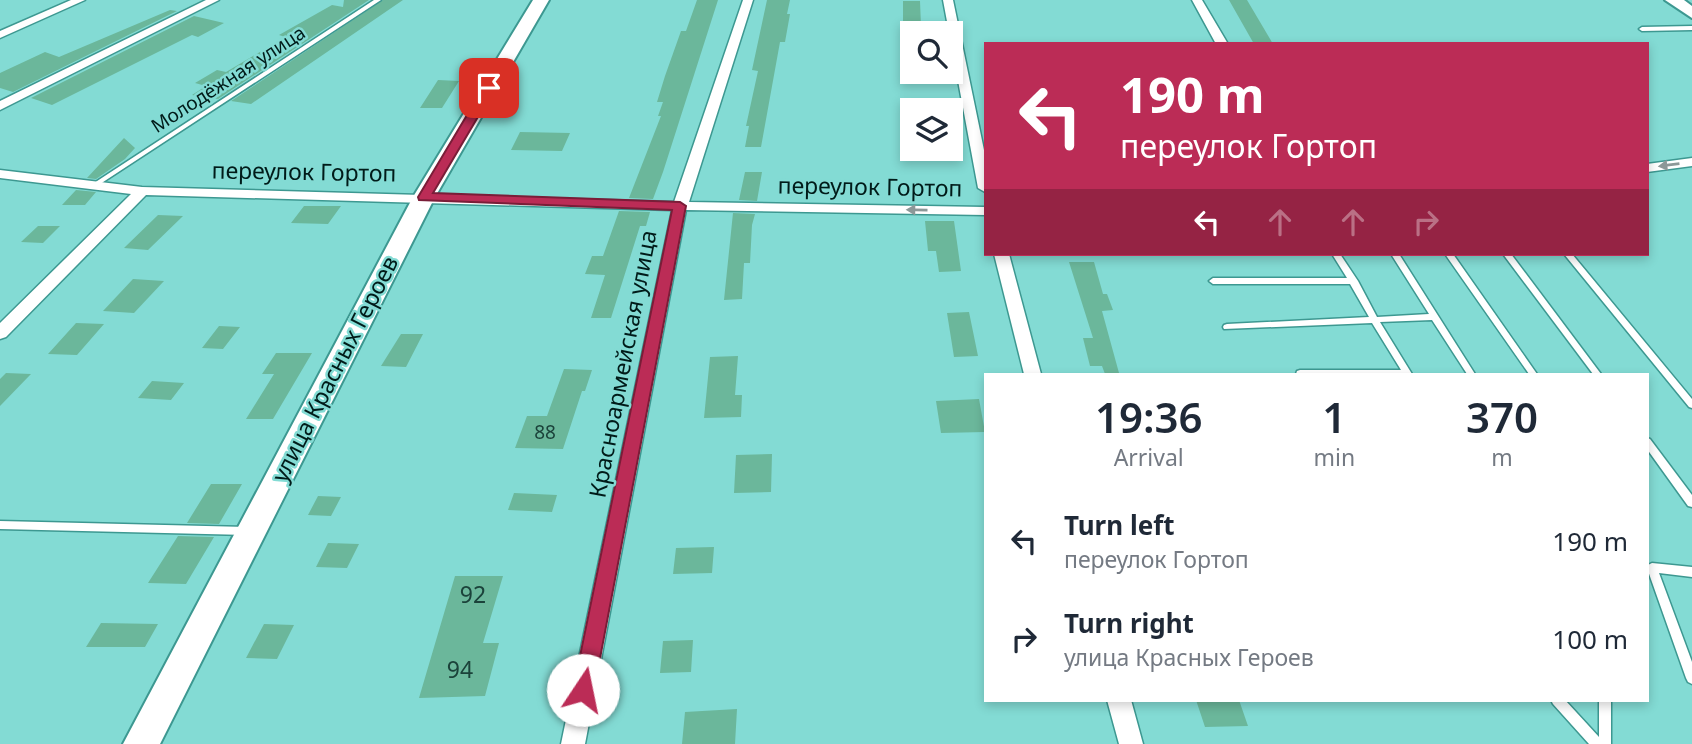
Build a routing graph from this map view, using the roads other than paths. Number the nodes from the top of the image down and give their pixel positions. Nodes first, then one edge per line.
1 (80, 0) edge
2 (214, 0) edge
3 (378, 0) edge
4 (541, 0) edge
5 (748, 0) edge
6 (948, 0) edge
7 (1197, 0) edge
8 (1673, 0) edge
9 (1692, 13) edge
10 (1692, 28) edge
11 (1642, 29) dead end
12 (0, 35) edge
13 (1221, 42) edge
14 (0, 106) edge
15 (1692, 162) edge
16 (1649, 168) edge
17 (4, 178) edge
18 (984, 183) edge
19 (95, 185) junction
20 (142, 191) junction
21 (424, 197) junction
22 (680, 206) junction
23 (984, 211) edge
24 (1002, 256) edge
25 (1337, 256) edge
26 (1396, 256) edge
27 (1450, 256) edge
28 (1508, 256) edge
29 (1569, 256) edge
30 (1213, 281) dead end
31 (1354, 281) junction
32 (1433, 317) junction
33 (1373, 320) junction
34 (1227, 327) dead end
35 (0, 333) edge
36 (1033, 373) edge
37 (1406, 373) edge
38 (1470, 373) edge
39 (1532, 373) edge
40 (1596, 373) edge
41 (1692, 405) edge
42 (1649, 445) edge
43 (1692, 503) edge
44 (0, 525) edge
45 (251, 531) junction
46 (1650, 567) edge
47 (1692, 572) edge
48 (1692, 678) edge
49 (1120, 702) edge
50 (1559, 702) edge
51 (1605, 702) edge
52 (141, 744) edge
53 (573, 744) edge
54 (1131, 744) edge
55 (1597, 744) edge
56 (1605, 744) edge

1 - 12 street
2 - 14 street
3 - 19 lane, Молодёжная улица
4 - 21 main road, улица Красных Героев
5 - 22 street, Красноармейская улица
6 - 18 street
7 - 13 street
8 - 9 main road
10 - 11 lane
15 -> 16 street
17 - 19 street, переулок Гортоп
19 - 20 street, переулок Гортоп
20 - 21 street, переулок Гортоп
20 - 35 street
21 - 22 street, переулок Гортоп
21 - 45 main road, улица Красных Героев
23 -> 22 street, переулок Гортоп
22 - 53 street, Красноармейская улица
24 - 36 street
25 - 31 lane
26 - 32 lane
27 - 39 lane
28 - 40 lane
29 - 41 lane
30 - 31 lane
31 - 33 lane
32 - 33 lane
32 - 38 lane
33 - 34 lane
33 - 37 lane
42 - 43 lane
44 - 45 lane
45 - 52 main road, улица Красных Героев
46 - 47 lane
46 - 48 lane
49 - 54 street
50 - 55 lane
51 - 56 lane

